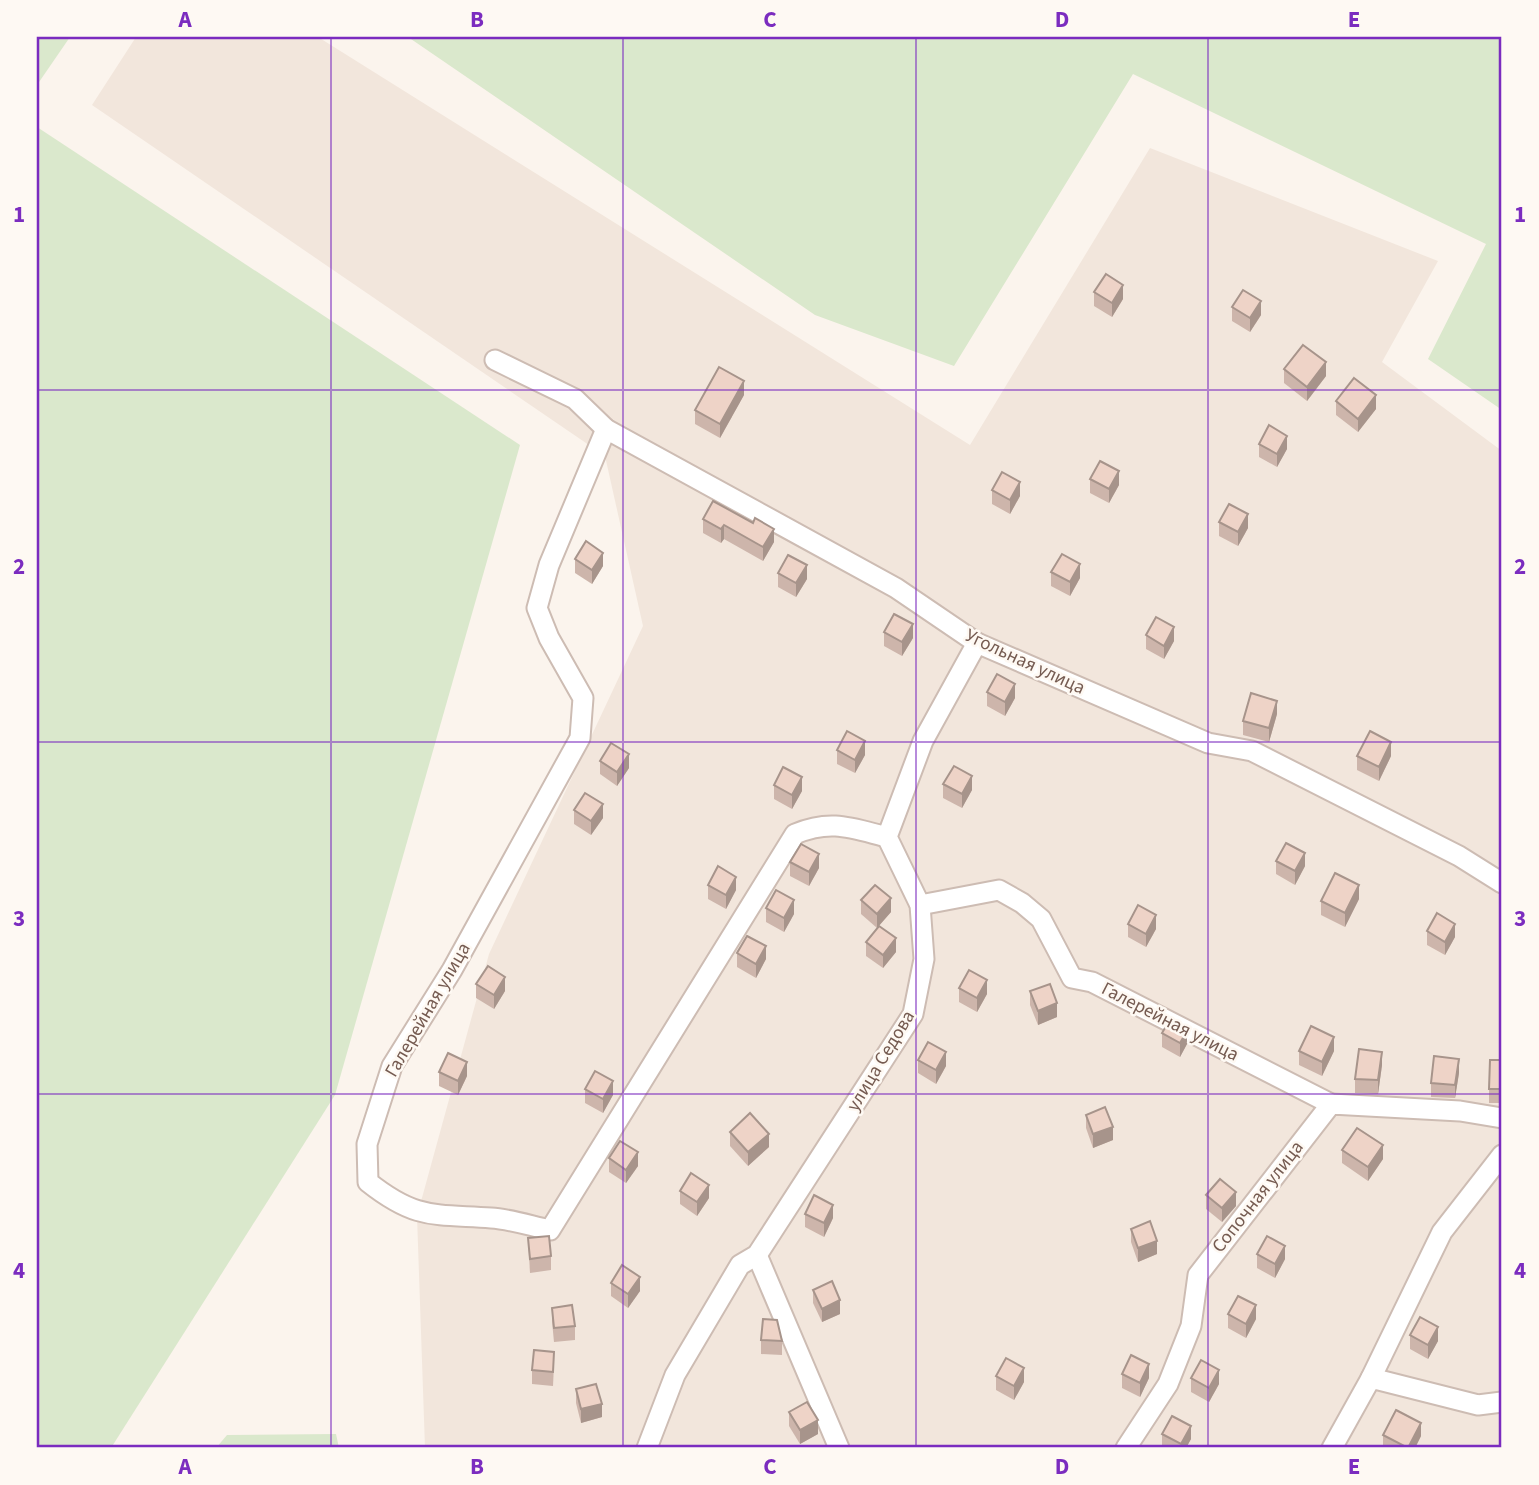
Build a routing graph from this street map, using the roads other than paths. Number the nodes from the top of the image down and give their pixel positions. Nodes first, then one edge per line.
1 (495, 360) dead end
2 (606, 429) junction
3 (977, 643) junction
4 (887, 836) junction
5 (1502, 883) edge
6 (920, 905) junction
7 (1331, 1104) junction
8 (1502, 1118) edge
9 (1502, 1155) edge
10 (757, 1255) junction
11 (1371, 1378) junction
12 (1502, 1402) edge
13 (647, 1448) edge
14 (839, 1448) edge
15 (1126, 1448) edge
16 (1332, 1448) edge

1 - 2 street, Угольная улица
2 - 3 street, Угольная улица
2 - 4 street, Галерейная улица
3 - 4 street
3 - 5 street, Угольная улица
4 - 6 street, улица Седова
6 - 7 street, Галерейная улица
6 - 10 street, улица Седова
7 - 8 street
7 - 15 street, Сопочная улица
9 - 11 street
10 - 13 street, улица Седова
10 - 14 street
11 - 12 street
11 - 16 street

